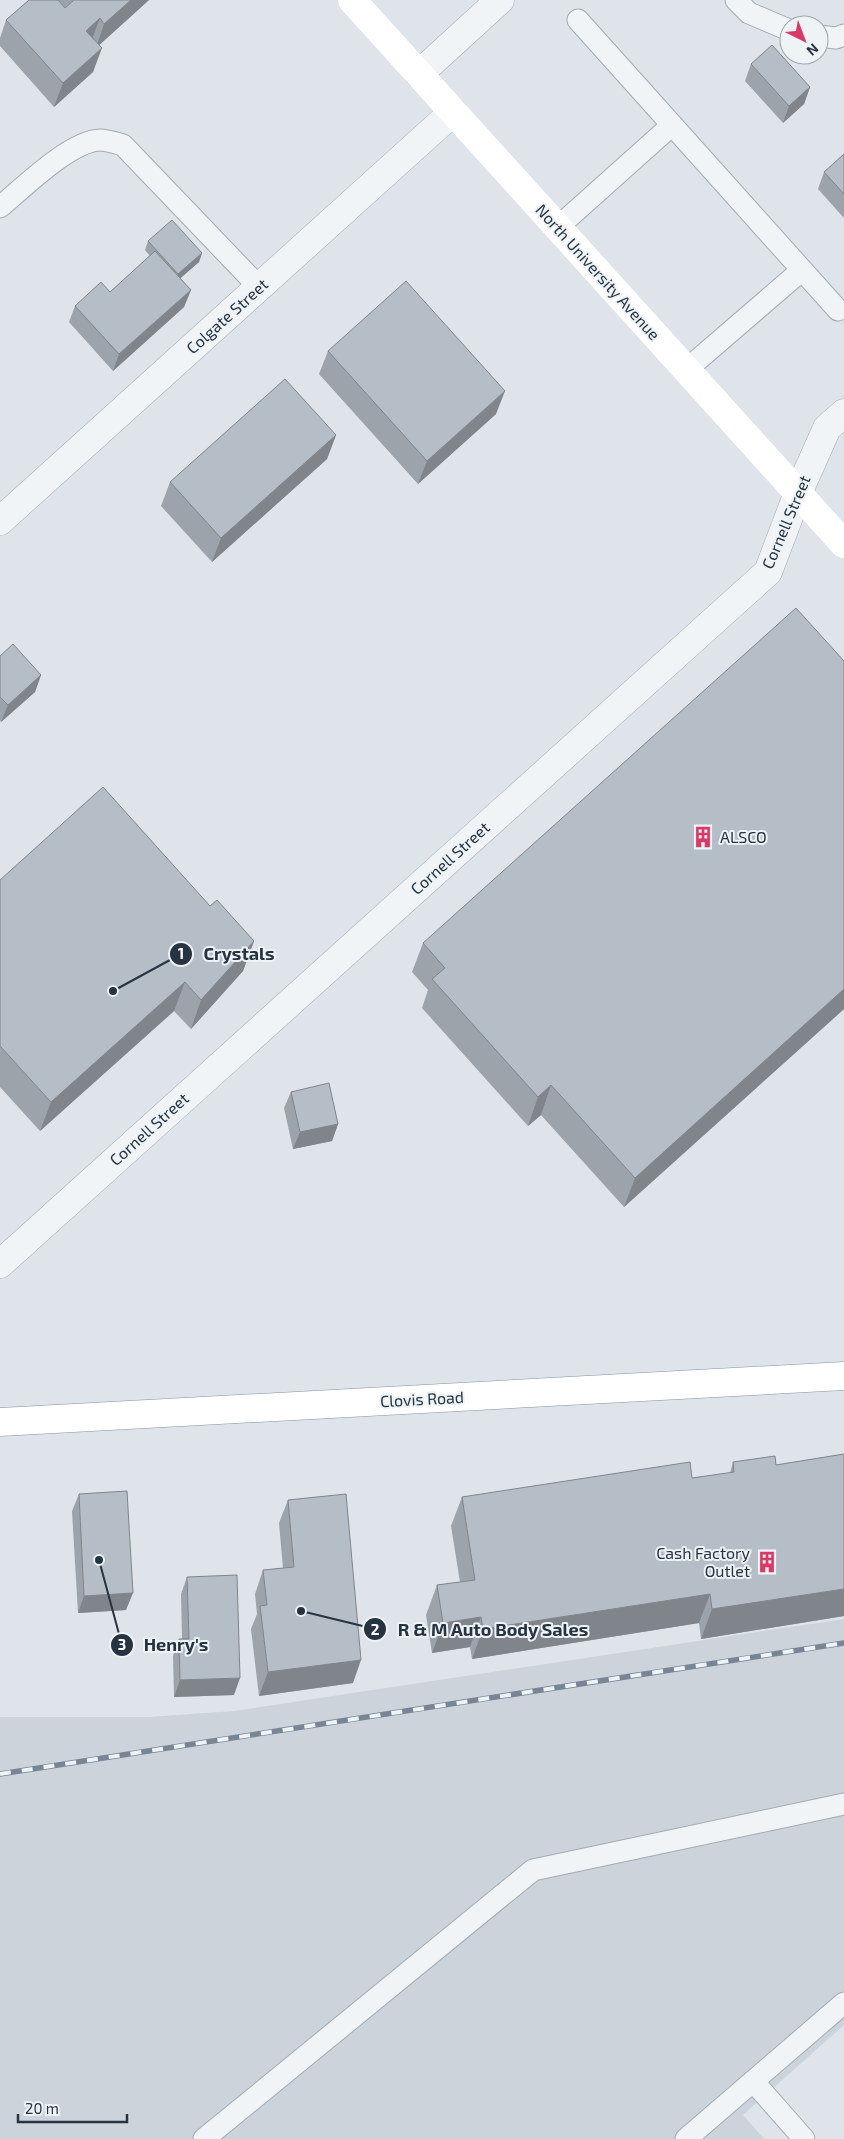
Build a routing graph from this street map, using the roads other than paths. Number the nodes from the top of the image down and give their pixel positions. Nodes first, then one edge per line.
1 (352, 0) edge
2 (500, 0) edge
3 (736, 0) edge
4 (578, 20) dead end
5 (779, 26) edge
6 (844, 34) edge
7 (829, 37) edge
8 (419, 74) junction
9 (453, 112) junction
10 (672, 126) junction
11 (0, 207) edge
12 (558, 227) junction
13 (802, 270) junction
14 (259, 287) junction
15 (838, 310) dead end
16 (686, 370) junction
17 (844, 413) edge
18 (798, 493) junction
19 (0, 520) edge
20 (844, 544) edge
21 (0, 1264) edge
22 (844, 1376) edge
23 (0, 1422) edge
24 (844, 1804) edge
25 (844, 2003) edge
26 (753, 2081) junction
27 (204, 2139) edge
28 (686, 2139) edge
29 (804, 2139) edge

1 - 8 main road, North University Avenue
2 - 8 street
3 - 5 lane
4 - 10 lane
6 - 7 lane
8 - 9 main road, North University Avenue
9 - 12 main road, North University Avenue
9 - 14 street, Colgate Street
10 - 12 lane
10 - 13 lane
11 - 14 lane
12 - 16 main road, North University Avenue
13 - 15 lane
13 - 16 lane
14 - 19 street, Colgate Street
16 - 18 main road, North University Avenue
17 - 18 street, Cornell Street
18 - 20 main road, North University Avenue
18 - 21 street, Cornell Street
22 - 23 main road, Clovis Road
24 - 27 lane
25 - 26 lane
26 - 28 lane
26 - 29 lane

